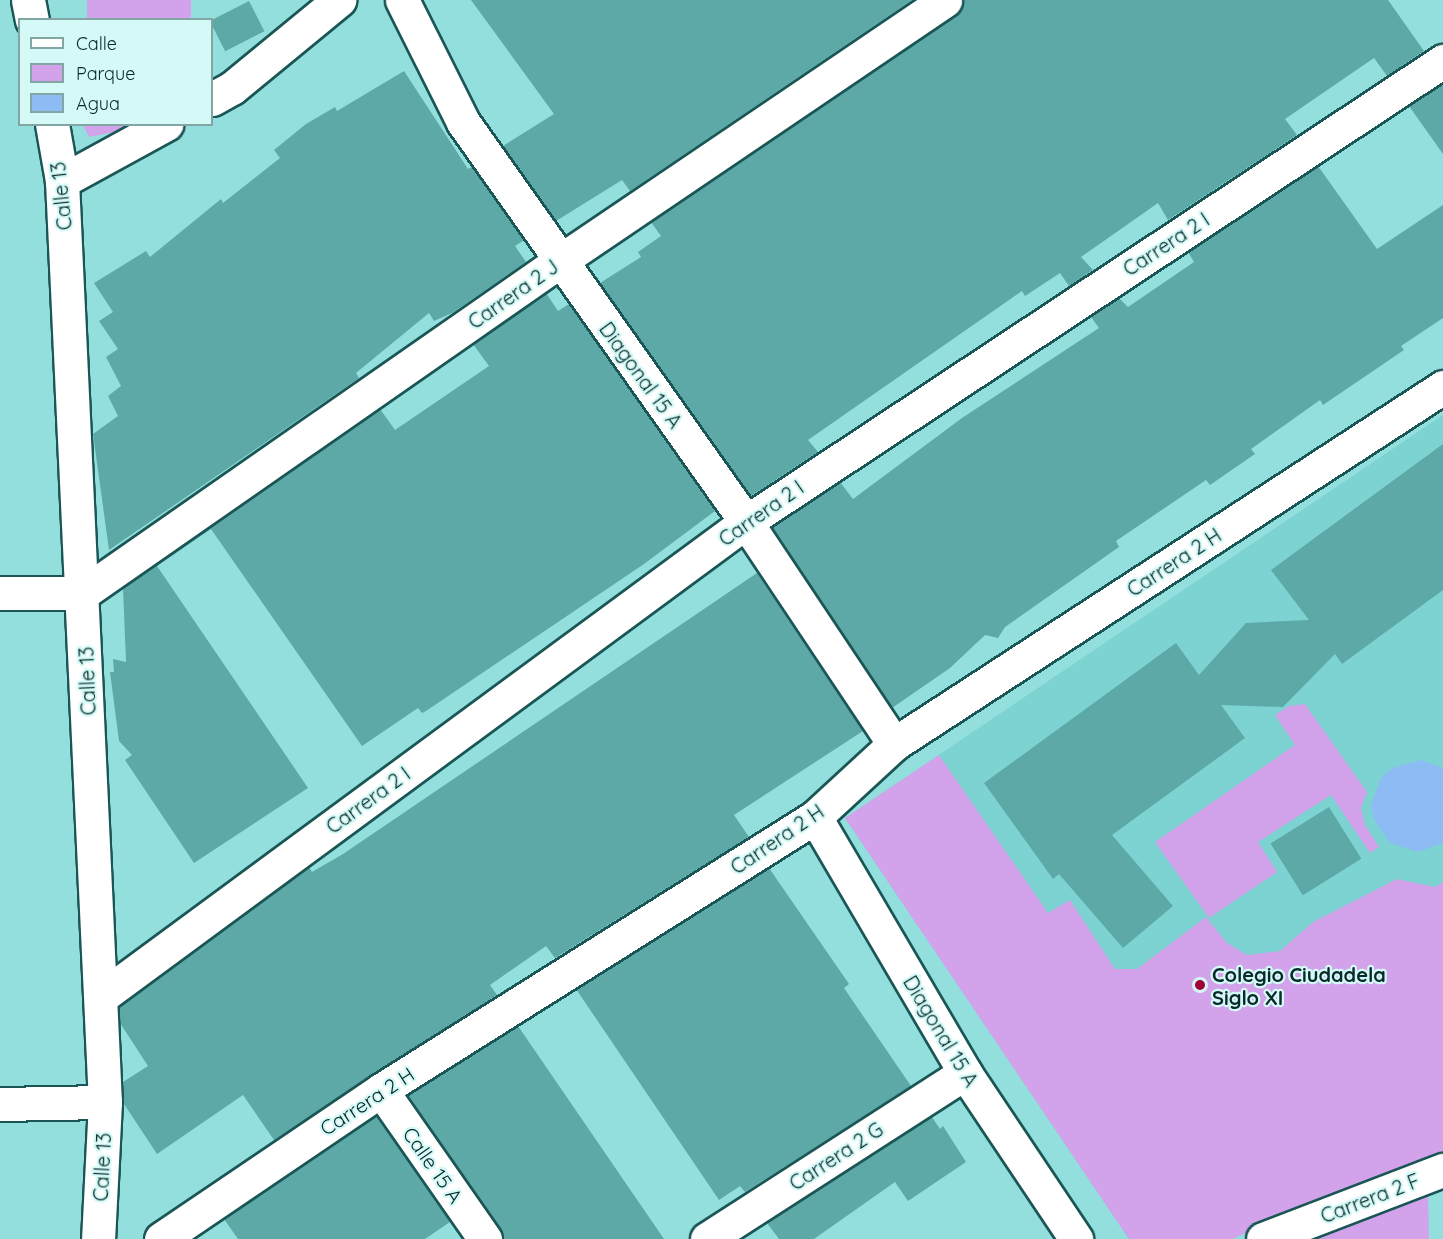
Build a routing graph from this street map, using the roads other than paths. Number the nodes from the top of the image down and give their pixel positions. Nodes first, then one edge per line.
1 (28, 0) edge
2 (339, 0) edge
3 (402, 0) edge
4 (945, 0) edge
5 (32, 18) edge
6 (1443, 60) edge
7 (213, 98) edge
8 (51, 126) edge
9 (162, 126) edge
10 (62, 182) junction
11 (560, 261) junction
12 (1443, 387) edge
13 (746, 522) junction
14 (0, 593) edge
15 (84, 593) junction
16 (894, 744) junction
17 (815, 817) junction
18 (101, 997) junction
19 (964, 1073) junction
20 (381, 1090) junction
21 (105, 1102) junction
22 (0, 1104) edge
23 (1443, 1170) edge
24 (99, 1239) edge
25 (161, 1239) edge
26 (485, 1239) edge
27 (707, 1239) edge
28 (1076, 1239) edge
29 (1263, 1239) edge

1 - 5 street
2 - 7 street
3 - 11 street, Diagonal 15 A
4 - 11 street, Carrera 2 J
6 - 13 street, Carrera 2 I
8 - 10 street, Calle 13
9 - 10 street
10 - 15 street, Calle 13
11 - 13 street, Diagonal 15 A
11 - 15 street, Carrera 2 J
12 - 16 street, Carrera 2 H
13 - 16 street, Diagonal 15 A
13 - 18 street, Carrera 2 I
14 - 15 street
15 - 18 street, Calle 13
16 - 17 street, Carrera 2 H
17 - 19 street, Diagonal 15 A
17 - 20 street, Carrera 2 H
18 - 21 street, Calle 13
19 - 27 street, Carrera 2 G
19 - 28 street, Diagonal 15 A
20 - 25 street, Carrera 2 H
20 - 26 street, Calle 15 A
21 - 22 street
21 - 24 street, Calle 13
23 - 29 street, Carrera 2 F

